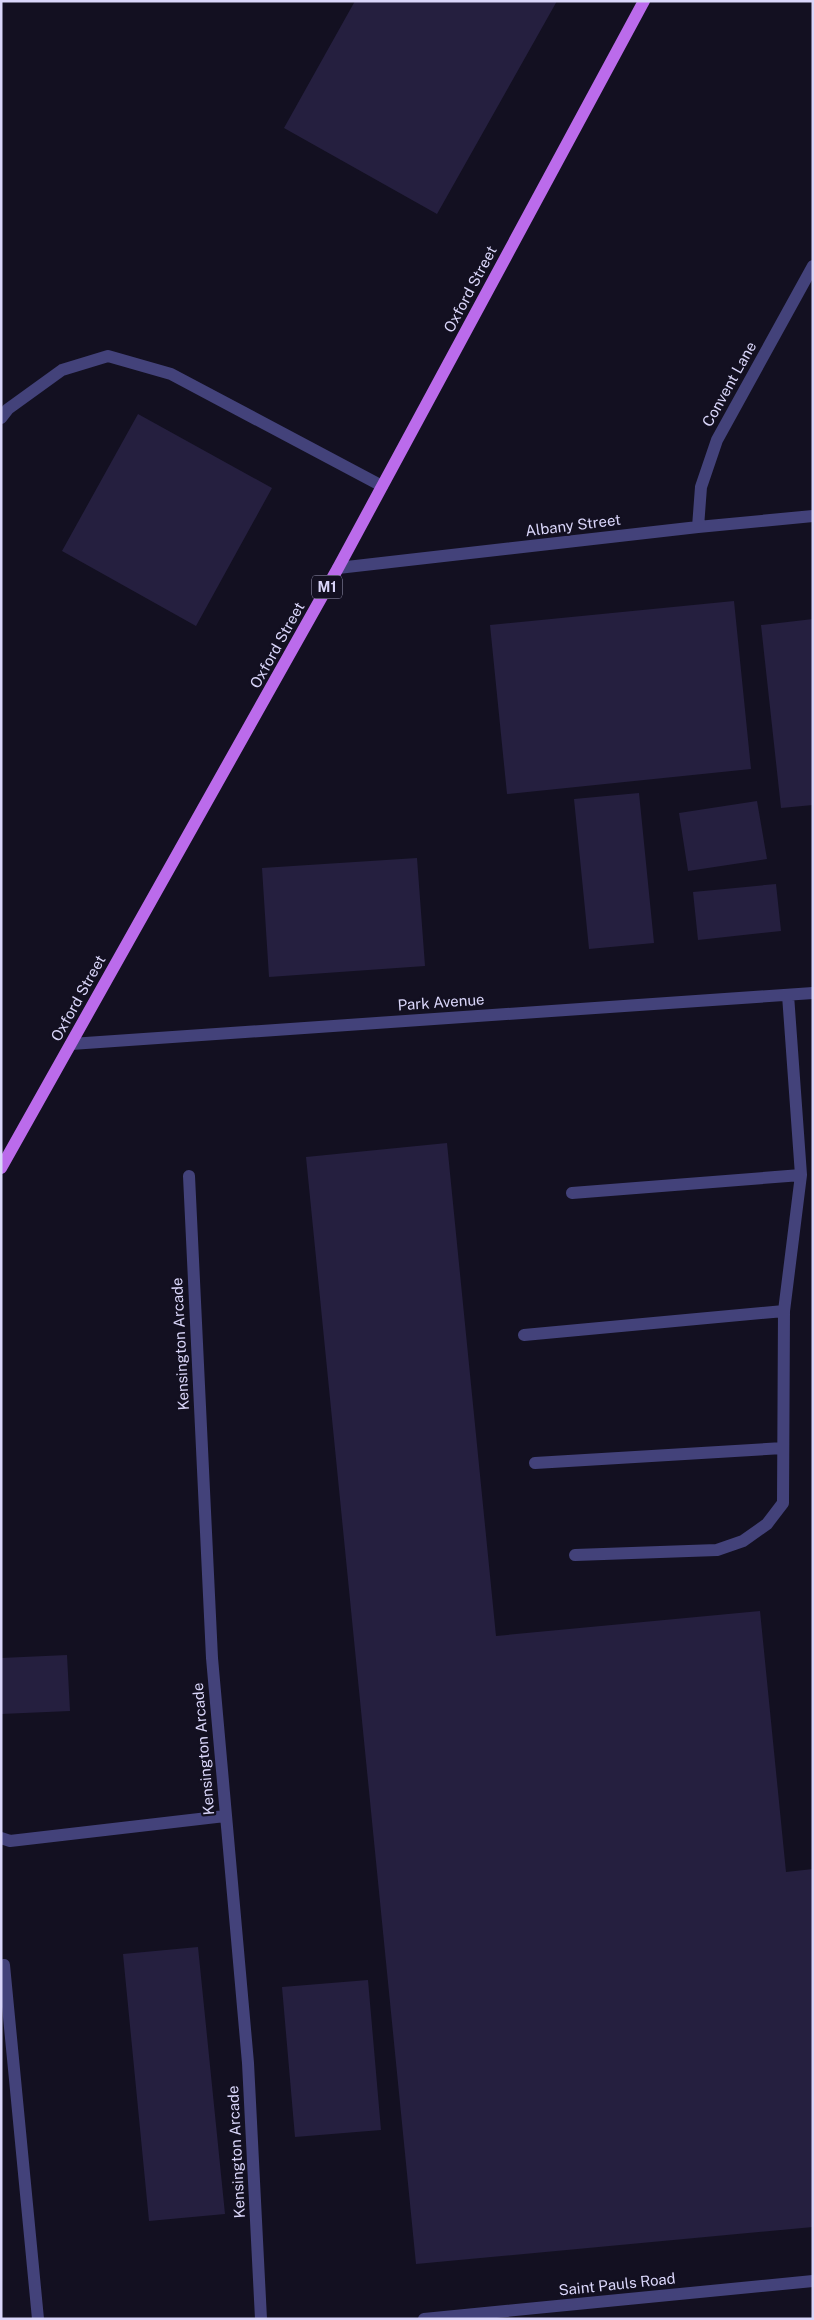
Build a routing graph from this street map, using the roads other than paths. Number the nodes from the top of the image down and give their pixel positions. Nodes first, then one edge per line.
1 (644, 1) edge
2 (813, 266) edge
3 (1, 418) edge
4 (382, 486) junction
5 (813, 516) edge
6 (698, 527) junction
7 (338, 568) junction
8 (813, 993) edge
9 (788, 995) junction
10 (71, 1044) junction
11 (1, 1168) edge
12 (800, 1175) junction
13 (189, 1176) dead end
14 (572, 1193) dead end
15 (784, 1311) junction
16 (524, 1335) dead end
17 (783, 1448) junction
18 (534, 1464) dead end
19 (575, 1555) dead end
20 (225, 1816) junction
21 (1, 1838) edge
22 (4, 1965) dead end
23 (813, 2281) edge
24 (38, 2319) edge
25 (261, 2319) edge
26 (424, 2319) edge

1 - 4 main road, Oxford Street / M1
2 - 6 street, Convent Lane
3 - 4 street
4 - 7 main road, Oxford Street / M1
5 - 6 street, Albany Street
6 - 7 street, Albany Street
7 - 10 main road, Oxford Street / M1
8 - 9 street, Park Avenue
9 - 10 street, Park Avenue
9 - 12 street
10 - 11 main road, Oxford Street / M1
12 - 14 street
12 - 15 street
13 - 20 street, Kensington Arcade
15 - 16 street
15 - 17 street
17 - 18 street
17 - 19 street
20 - 21 street
20 - 25 street, Kensington Arcade
22 - 24 street
23 - 26 street, Saint Pauls Road

